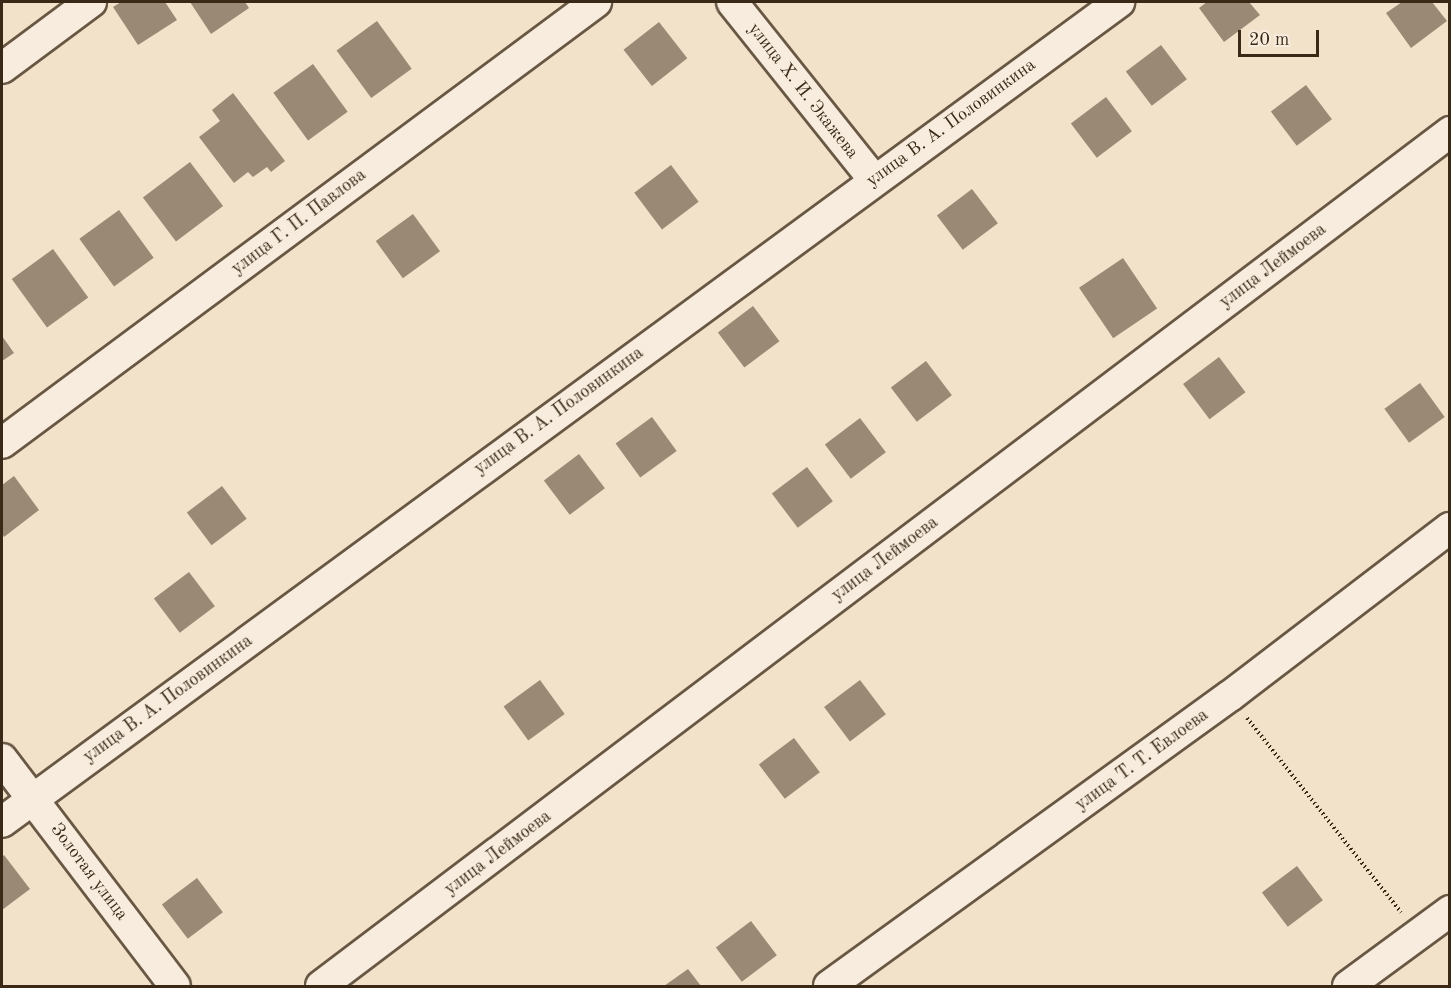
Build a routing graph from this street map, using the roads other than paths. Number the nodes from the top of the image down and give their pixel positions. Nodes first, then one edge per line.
1 (91, 2) edge
2 (596, 2) edge
3 (732, 2) edge
4 (1119, 2) edge
5 (2, 68) edge
6 (1449, 132) edge
7 (874, 180) junction
8 (2, 443) edge
9 (1449, 528) edge
10 (2, 759) edge
11 (33, 798) junction
12 (2, 822) edge
13 (1449, 911) edge
14 (175, 987) edge
15 (321, 987) edge
16 (829, 987) edge
17 (1348, 987) edge

1 - 5 street
2 - 8 street, улица Г. П. Павлова
3 - 7 street, улица Х. И. Экажева
4 - 7 street, улица В. А. Половинкина
6 - 15 street, улица Леймоева
7 - 11 street, улица В. А. Половинкина
9 - 16 street, улица Т. Т. Евлоева
10 - 11 street, Золотая улица
11 - 12 street, улица В. А. Половинкина
11 - 14 street, Золотая улица
13 - 17 street

